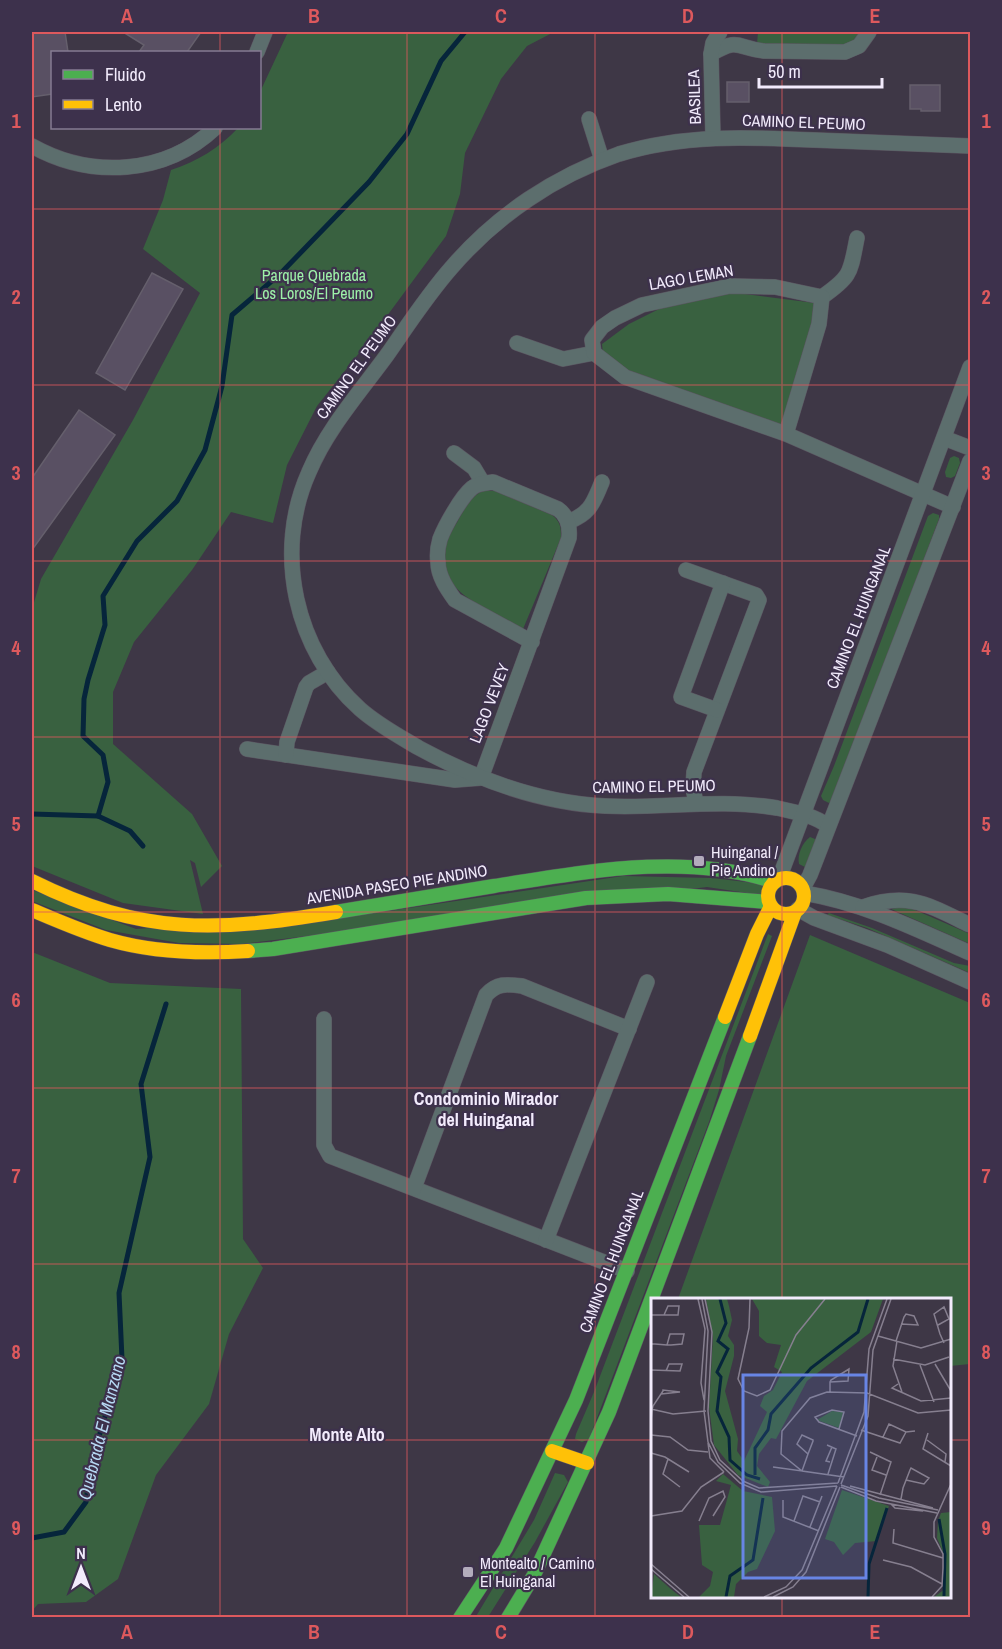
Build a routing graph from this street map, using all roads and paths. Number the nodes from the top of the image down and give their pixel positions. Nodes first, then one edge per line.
1 (265, 32) edge
2 (720, 32) edge
3 (869, 32) edge
4 (257, 51) edge
5 (711, 54) junction
6 (589, 119) dead end
7 (214, 129) edge
8 (713, 138) junction
9 (32, 146) edge
10 (970, 146) edge
11 (602, 160) junction
12 (858, 237) dead end
13 (822, 297) junction
14 (517, 343) dead end
15 (594, 353) junction
16 (970, 367) edge
17 (786, 434) junction
18 (944, 438) junction
19 (970, 448) edge
20 (454, 453) dead end
21 (970, 461) edge
22 (602, 482) dead end
23 (483, 483) junction
24 (923, 495) junction
25 (953, 507) junction
26 (568, 522) junction
27 (686, 570) dead end
28 (723, 583) junction
29 (532, 642) junction
30 (328, 672) junction
31 (717, 710) junction
32 (247, 749) dead end
33 (286, 755) junction
34 (481, 778) junction
35 (696, 803) junction
36 (803, 813) junction
37 (828, 826) junction
38 (32, 880) edge
39 (777, 881) junction
40 (803, 891) junction
41 (770, 904) junction
42 (863, 907) junction
43 (32, 910) edge
44 (797, 911) junction
45 (970, 924) edge
46 (970, 953) edge
47 (647, 982) dead end
48 (970, 982) edge
49 (324, 1019) dead end
50 (629, 1029) junction
51 (414, 1188) junction
52 (546, 1240) junction
53 (627, 1271) junction
54 (652, 1298) edge
55 (651, 1301) edge
56 (552, 1451) junction
57 (587, 1463) junction
58 (460, 1617) edge
59 (508, 1617) edge

1 - 4 street
2 - 5 street, BASILEA
3 - 5 street, BASILEA
5 - 8 street, BASILEA
6 - 11 street
7 - 9 street
8 - 10 street, CAMINO EL PEUMO
8 - 11 street, CAMINO EL PEUMO
11 - 30 street, CAMINO EL PEUMO
12 - 13 street
13 - 15 street, LAGO LEMAN
13 - 17 street
14 - 15 street
15 - 17 street
16 - 18 street, CAMINO EL HUINGANAL
17 - 24 street
18 - 19 street
18 - 24 street, CAMINO EL HUINGANAL
20 - 23 street
21 - 25 street
22 - 26 street
23 - 26 street
23 - 29 street
24 - 25 street
24 - 36 street, CAMINO EL HUINGANAL
25 - 37 street
26 - 29 street, LAGO VEVEY
27 - 28 street
28 - 31 street
28 - 31 street
29 - 34 street, LAGO VEVEY
30 - 33 street
30 - 34 street, CAMINO EL PEUMO
31 - 35 street
32 - 33 street, CAMINO EL PEUMO
33 - 34 street, CAMINO EL PEUMO
34 - 35 street, CAMINO EL PEUMO
35 - 36 street, CAMINO EL PEUMO
36 - 37 street, CAMINO EL PEUMO
36 - 39 street, CAMINO EL HUINGANAL
37 - 40 street
38 - 39 street, AVENIDA PASEO PIE ANDINO
39 - 40 street
39 - 41 street
40 - 42 street
40 - 44 street
41 - 43 street
41 - 44 street
41 - 53 street, CAMINO EL HUINGANAL
42 - 45 street
42 - 46 street
44 - 48 street
44 - 54 street
47 - 50 street
49 - 51 street
50 - 51 street
50 - 52 street
51 - 52 street
52 - 53 street
53 - 56 street, CAMINO EL HUINGANAL
55 - 57 street
56 - 57 street
56 - 58 street, CAMINO EL HUINGANAL
57 - 59 street

